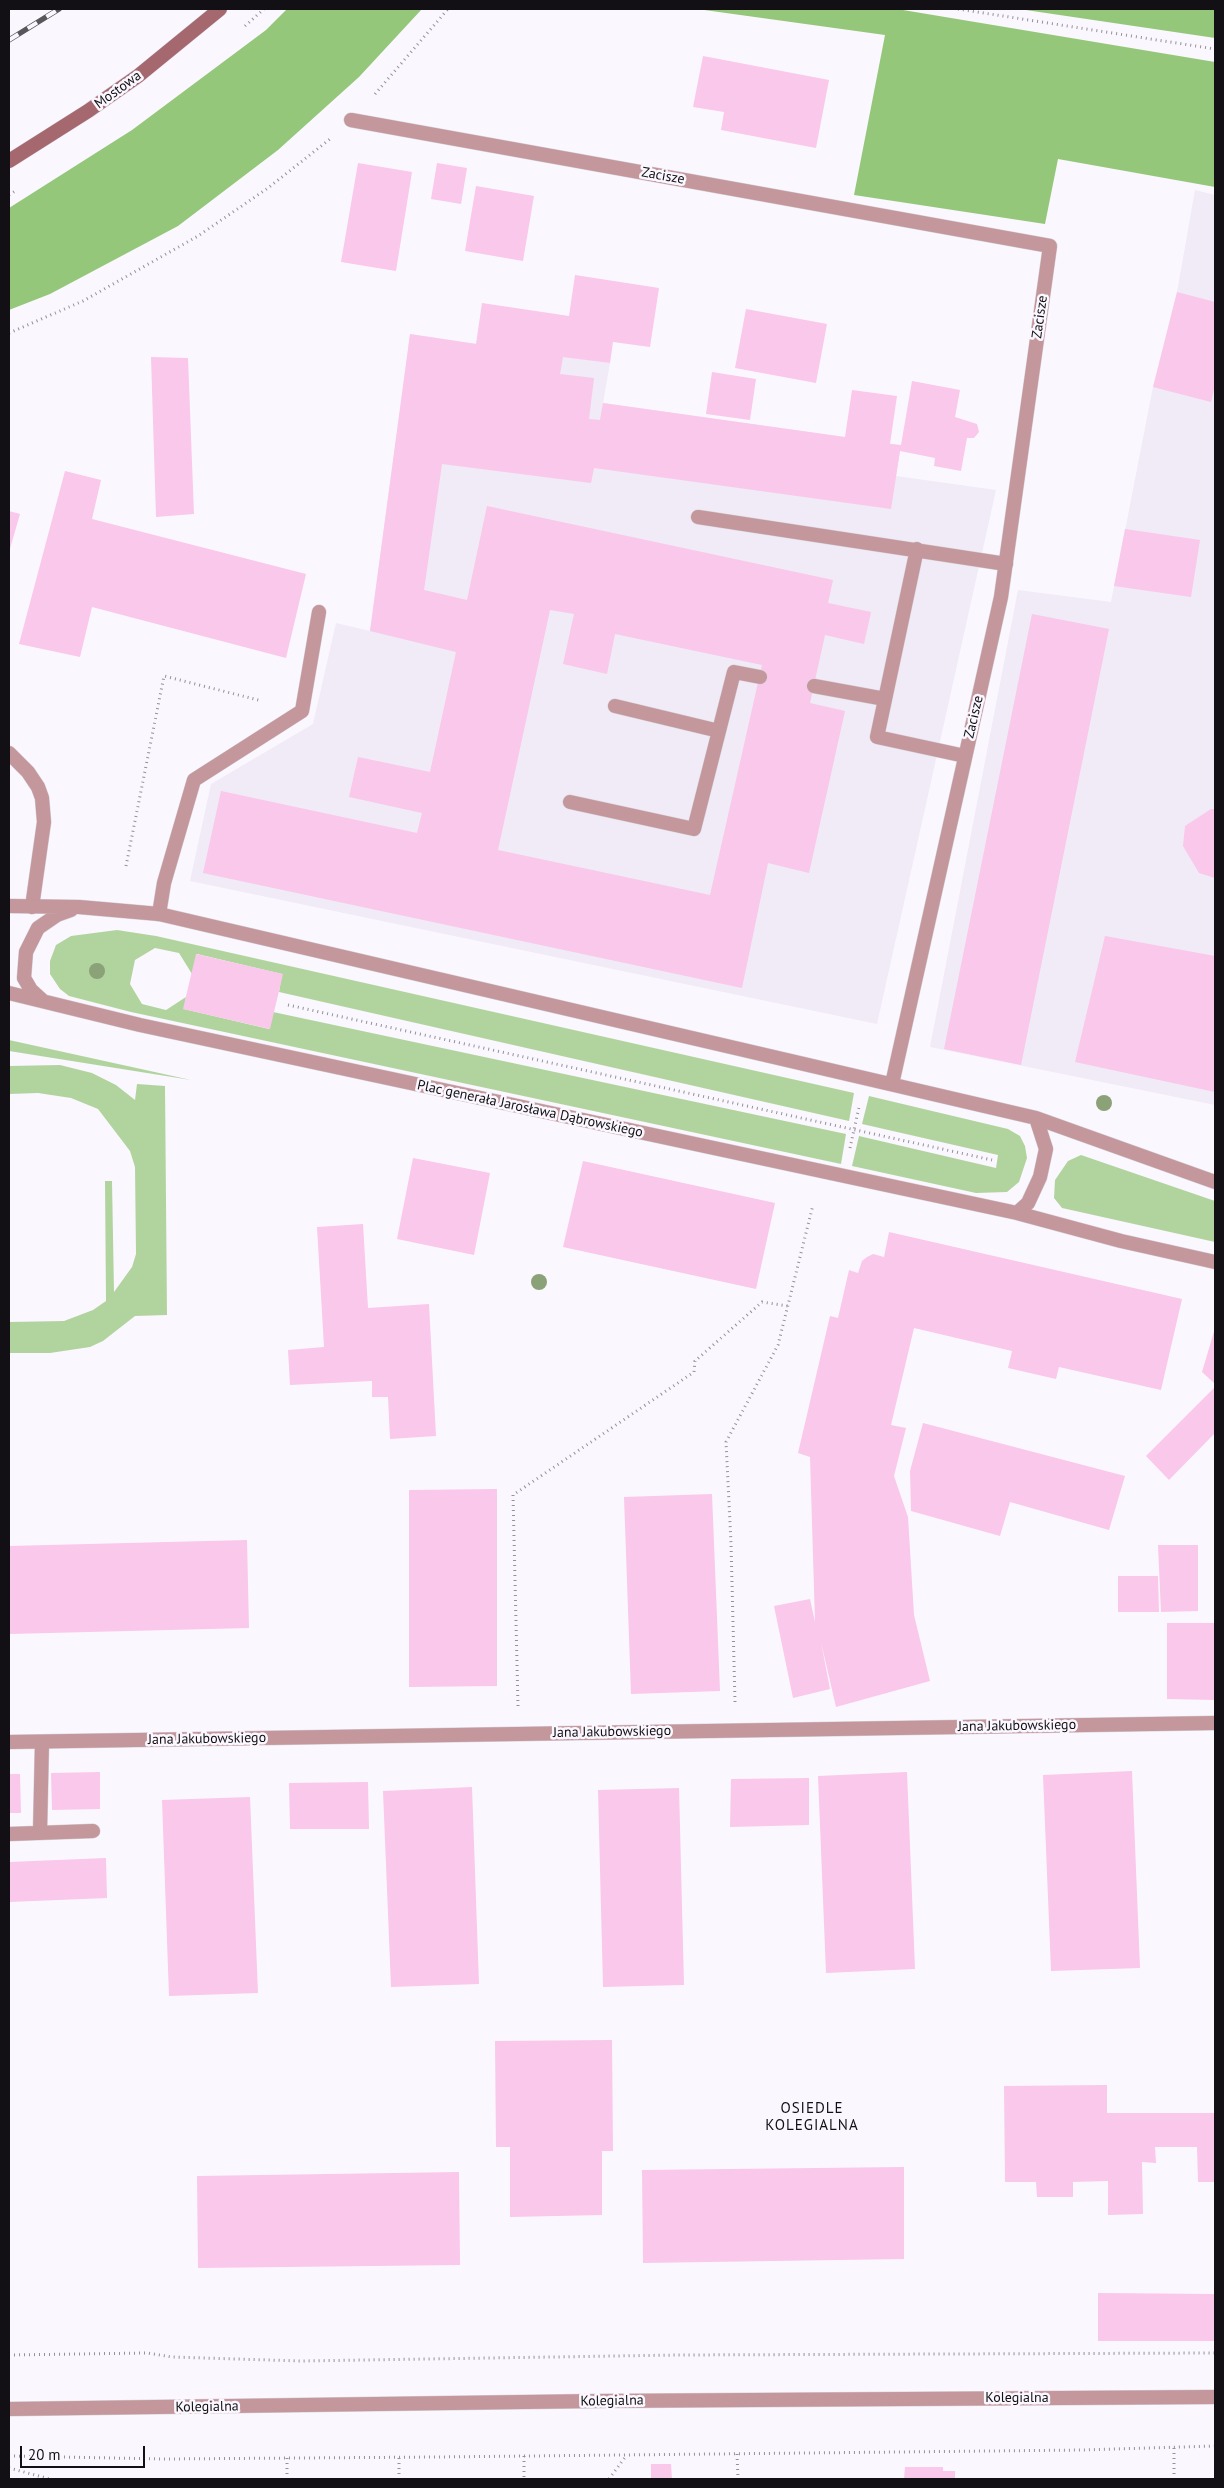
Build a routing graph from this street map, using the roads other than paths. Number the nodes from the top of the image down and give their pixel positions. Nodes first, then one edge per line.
1 (220, 9) edge
2 (351, 120) road end
3 (9, 161) edge
4 (698, 518) dead end
5 (917, 549) junction
6 (1006, 564) junction
7 (319, 612) dead end
8 (760, 677) dead end
9 (814, 686) dead end
10 (885, 699) junction
11 (615, 706) dead end
12 (719, 731) junction
13 (9, 752) edge
14 (966, 756) junction
15 (570, 802) dead end
16 (9, 906) edge
17 (32, 907) junction
18 (79, 907) junction
19 (159, 914) junction
20 (9, 993) edge
21 (45, 1003) junction
22 (892, 1084) junction
23 (1036, 1118) junction
24 (1215, 1182) edge
25 (1017, 1213) junction
26 (1215, 1262) edge
27 (1215, 1723) edge
28 (9, 1742) edge
29 (42, 1742) junction
30 (93, 1830) dead end
31 (40, 1832) junction
32 (9, 1834) edge
33 (1215, 2397) edge
34 (9, 2410) edge

1 - 3 main road, Mostowa
2 - 6 street, Zacisze
4 - 5 street
5 - 6 street
5 - 10 street
6 - 14 street, Zacisze
7 - 19 street
8 - 12 street
9 - 10 street
10 - 14 street
11 - 12 street
12 - 15 street
13 - 17 street
14 - 22 street, Zacisze
16 - 17 street
17 - 18 street
18 - 19 street
18 - 21 street
19 - 22 street
20 - 21 street, Plac generała Jarosława Dąbrowskiego
21 - 25 street, Plac generała Jarosława Dąbrowskiego
22 - 23 street
23 - 24 street
23 - 25 street
25 - 26 street, Plac generała Jarosława Dąbrowskiego
27 - 29 street, Jana Jakubowskiego
28 - 29 street, Jana Jakubowskiego
29 - 31 street
30 - 31 street
31 - 32 street
33 - 34 street, Kolegialna

